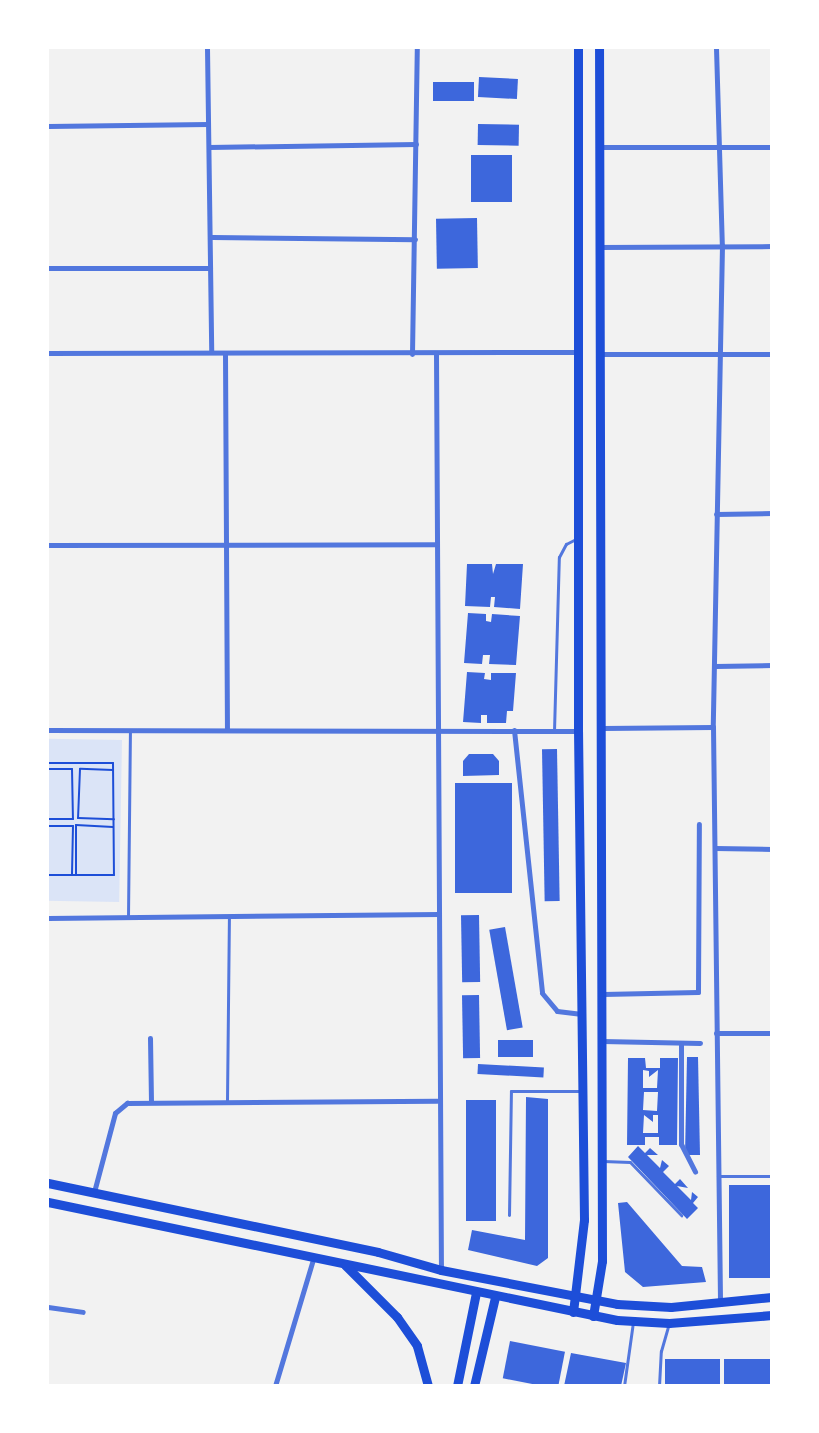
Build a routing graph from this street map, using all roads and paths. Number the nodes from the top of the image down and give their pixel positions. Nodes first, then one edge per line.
1 (208, 48) edge
2 (417, 48) edge
3 (578, 48) edge
4 (599, 48) edge
5 (716, 48) edge
6 (208, 124) junction
7 (48, 126) edge
8 (416, 144) junction
9 (209, 147) junction
10 (598, 147) junction
11 (772, 147) edge
12 (720, 148) junction
13 (212, 237) junction
14 (415, 239) junction
15 (722, 245) junction
16 (772, 246) edge
17 (599, 247) junction
18 (48, 268) edge
19 (210, 268) junction
20 (211, 352) junction
21 (580, 352) junction
22 (48, 353) edge
23 (224, 353) junction
24 (436, 353) junction
25 (412, 354) junction
26 (599, 354) junction
27 (718, 354) junction
28 (772, 354) edge
29 (772, 513) edge
30 (716, 514) junction
31 (580, 537) junction
32 (437, 544) junction
33 (48, 545) edge
34 (226, 546) junction
35 (772, 665) edge
36 (715, 666) junction
37 (713, 727) junction
38 (603, 728) junction
39 (437, 729) junction
40 (48, 730) edge
41 (130, 730) junction
42 (227, 730) junction
43 (514, 730) junction
44 (554, 731) junction
45 (578, 731) junction
46 (48, 763) edge
47 (48, 769) edge
48 (113, 770) junction
49 (48, 819) edge
50 (114, 819) junction
51 (699, 824) dead end
52 (48, 826) edge
53 (113, 827) junction
54 (715, 848) junction
55 (772, 849) edge
56 (48, 875) edge
57 (72, 875) junction
58 (76, 875) junction
59 (439, 914) junction
60 (229, 915) junction
61 (128, 917) junction
62 (48, 918) edge
63 (603, 994) junction
64 (583, 1014) junction
65 (716, 1033) junction
66 (772, 1033) edge
67 (150, 1038) dead end
68 (602, 1041) junction
69 (681, 1043) junction
70 (700, 1043) dead end
71 (581, 1091) junction
72 (151, 1101) junction
73 (227, 1101) junction
74 (437, 1101) junction
75 (600, 1161) junction
76 (695, 1172) dead end
77 (718, 1176) junction
78 (772, 1176) edge
79 (48, 1183) edge
80 (94, 1192) junction
81 (48, 1202) edge
82 (509, 1215) dead end
83 (681, 1215) dead end
84 (313, 1259) junction
85 (344, 1265) junction
86 (441, 1270) junction
87 (476, 1293) junction
88 (577, 1296) junction
89 (495, 1297) junction
90 (772, 1297) edge
91 (597, 1300) junction
92 (720, 1304) junction
93 (48, 1307) edge
94 (83, 1312) dead end
95 (573, 1312) junction
96 (772, 1315) edge
97 (593, 1316) junction
98 (633, 1322) junction
99 (669, 1323) junction
100 (275, 1386) edge
101 (428, 1386) edge
102 (457, 1386) edge
103 (474, 1386) edge
104 (624, 1386) edge
105 (659, 1386) edge

1 - 6 street
2 - 8 street
3 - 21 main road
4 - 10 main road
5 - 12 street
6 - 7 street
6 - 9 street
8 - 9 street
8 - 14 street
9 - 13 street
10 - 12 street
10 - 17 main road
11 - 12 street
12 - 15 street
13 - 14 street
13 - 19 street
14 - 25 street
15 - 16 street
15 - 17 street
15 - 27 street
17 - 26 main road
18 - 19 street
19 - 20 street
20 - 22 street
20 - 23 street
21 - 24 street
21 - 31 main road
23 - 25 street
23 - 34 street
24 - 25 street
24 - 32 street
26 - 27 street
26 - 38 main road
27 - 28 street
27 - 30 street
29 - 30 street
30 - 36 street
31 - 44 lane
31 - 45 main road
32 - 34 street
32 - 39 street
33 - 34 street
34 - 42 street
35 - 36 street
36 - 37 street
37 - 38 street
37 - 54 street
38 - 63 main road
39 - 42 street
39 - 43 street
39 - 59 street
40 - 41 street
41 - 42 street
41 - 61 lane
43 - 44 street
43 - 64 street
44 - 45 street
45 - 64 main road
46 - 48 path
47 - 49 path
48 - 50 path
48 - 50 path
50 - 53 path
51 - 63 street
52 - 57 path
53 - 58 path
53 - 58 path
54 - 55 street
54 - 65 street
56 - 57 path
57 - 58 path
59 - 60 street
59 - 74 street
60 - 61 street
60 - 73 lane
61 - 62 street
63 - 68 main road
64 - 71 main road
65 - 66 street
65 - 77 street
67 - 72 street
68 - 69 street
68 - 75 main road
69 - 70 street
69 - 76 street
71 - 82 lane
71 - 88 main road
72 - 73 street
72 - 80 street
73 - 74 street
74 - 86 street
75 - 83 lane
75 - 91 main road
77 - 78 lane
77 - 92 street
79 - 80 main road
80 - 86 main road
81 - 84 main road
84 - 85 main road
84 - 100 street
85 - 87 main road
85 - 101 main road
86 - 88 main road
87 - 89 main road
87 - 102 main road
88 - 91 main road
88 - 95 main road
89 - 95 main road
89 - 103 main road
90 - 92 main road
91 - 92 main road
91 - 97 main road
93 - 94 street
95 - 97 main road
96 - 99 main road
97 - 98 main road
98 - 99 main road
98 - 104 lane
99 - 105 lane

